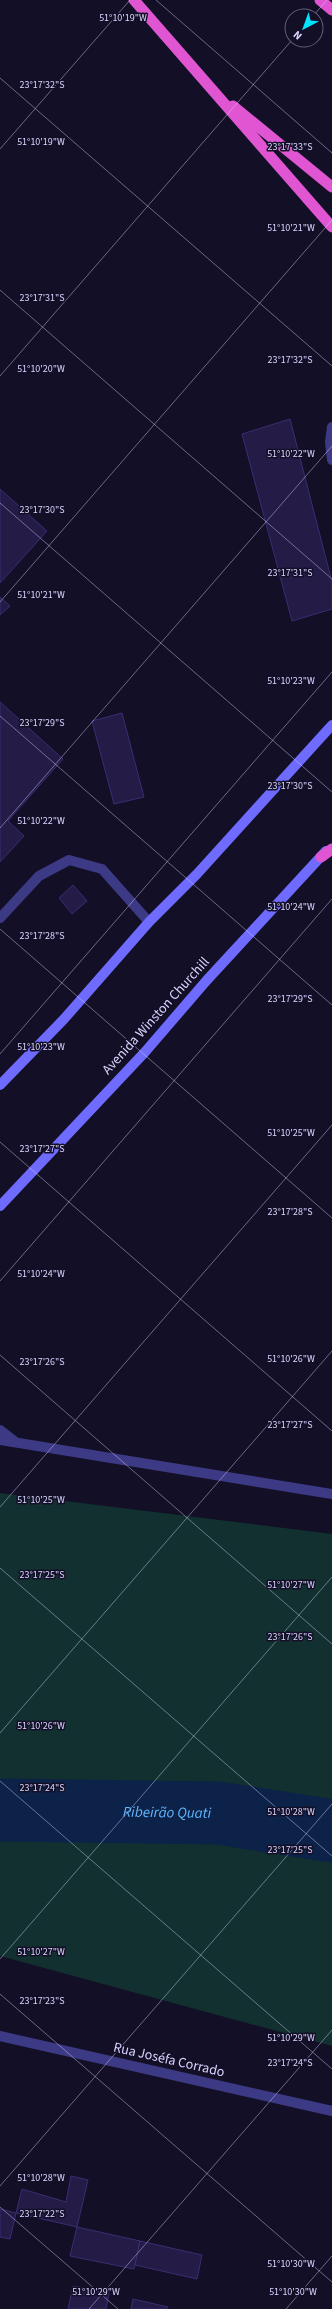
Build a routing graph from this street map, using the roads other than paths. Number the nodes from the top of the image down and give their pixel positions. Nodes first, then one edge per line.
1 (134, 0) edge
2 (320, 0) edge
3 (332, 10) edge
4 (206, 84) junction
5 (332, 188) edge
6 (332, 227) edge
7 (332, 427) edge
8 (332, 460) edge
9 (332, 725) edge
10 (332, 845) edge
11 (332, 849) edge
12 (321, 857) junction
13 (0, 918) edge
14 (149, 922) junction
15 (0, 1084) edge
16 (0, 1206) edge
17 (0, 1430) edge
18 (0, 1440) edge
19 (14, 1441) junction
20 (332, 1494) edge
21 (0, 2036) edge
22 (332, 2111) edge

1 - 4 highway
2 - 3 highway
4 - 5 highway
4 - 6 highway
7 - 8 street
9 - 14 main road
10 - 12 main road, Avenida Winston Churchill
11 - 12 highway
12 - 16 main road, Avenida Winston Churchill
13 - 14 street
14 - 15 main road
17 - 19 street
18 - 19 street
19 - 20 street
21 - 22 street, Rua Joséfa Corrado

